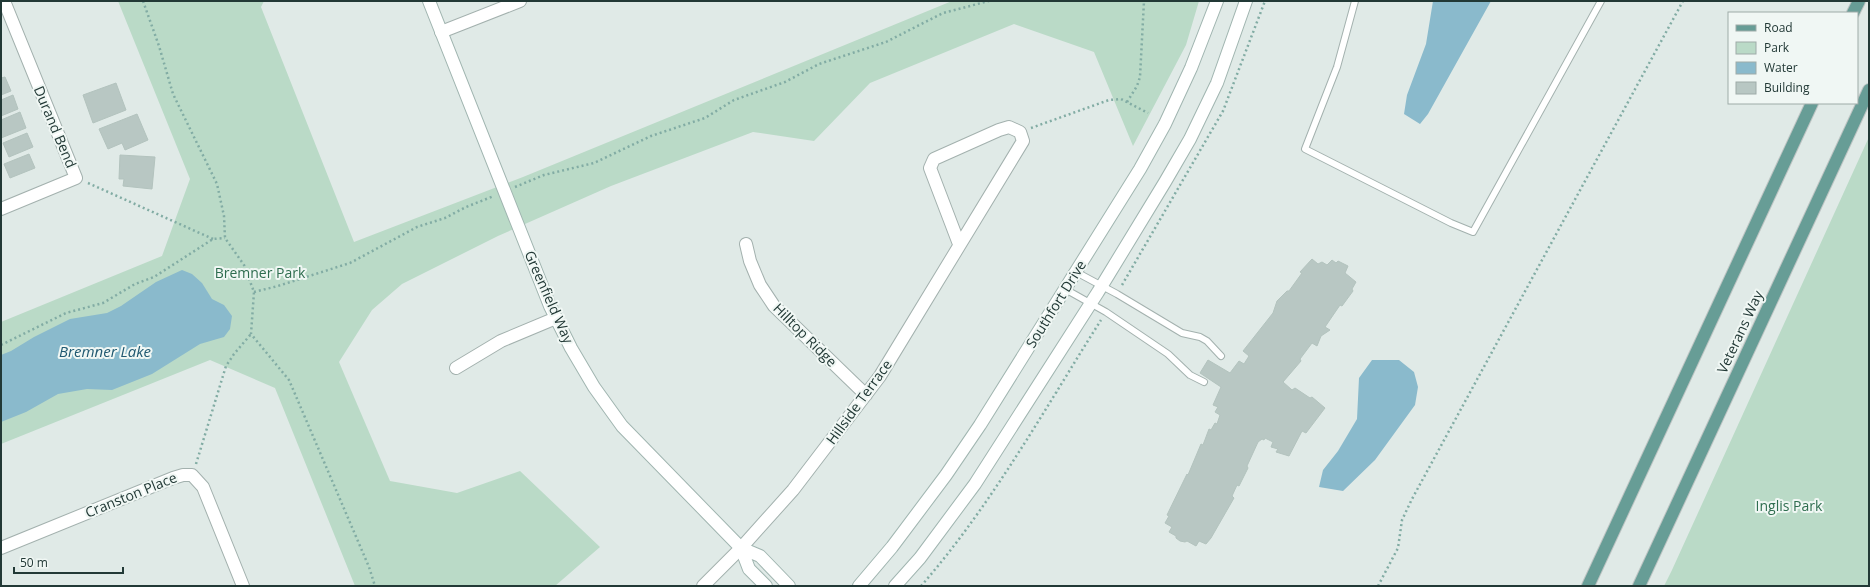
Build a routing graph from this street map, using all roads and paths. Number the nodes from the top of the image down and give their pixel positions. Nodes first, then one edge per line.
1 (4, 1) edge
2 (143, 1) edge
3 (429, 1) edge
4 (520, 1) edge
5 (989, 1) edge
6 (1144, 1) edge
7 (1217, 1) edge
8 (1246, 1) edge
9 (1355, 1) edge
10 (1601, 1) edge
11 (1683, 1) edge
12 (1859, 1) edge
13 (1854, 12) edge
14 (441, 32) junction
15 (1869, 90) edge
16 (1127, 102) junction
17 (1812, 104) edge
18 (1148, 113) dead end
19 (1020, 132) junction
20 (76, 178) junction
21 (505, 192) junction
22 (1, 209) edge
23 (225, 238) junction
24 (213, 239) junction
25 (746, 244) dead end
26 (959, 244) junction
27 (1076, 272) junction
28 (1102, 285) junction
29 (1065, 289) junction
30 (254, 292) junction
31 (1091, 302) junction
32 (556, 318) junction
33 (251, 334) junction
34 (1, 345) edge
35 (1220, 356) dead end
36 (456, 368) dead end
37 (1204, 382) dead end
38 (866, 395) junction
39 (192, 475) junction
40 (1, 548) edge
41 (741, 548) junction
42 (243, 586) edge
43 (375, 586) edge
44 (703, 586) edge
45 (766, 586) edge
46 (790, 586) edge
47 (859, 586) edge
48 (895, 586) edge
49 (1378, 586) edge
50 (1588, 586) edge
51 (1639, 586) edge

1 - 20 street, Durand Bend
2 - 23 path
3 - 14 street, Greenfield Way
4 - 14 street
5 - 21 path
6 - 16 path
7 - 27 street, Southfort Drive
8 - 28 street, Southfort Drive
9 - 10 lane
11 - 49 path
12 - 13 main road
14 - 21 street, Greenfield Way
15 - 51 main road, Veterans Way
16 - 18 path
16 - 19 path
17 - 50 main road
19 - 26 street, Hillside Terrace
19 - 26 street
20 - 22 street, Durand Bend
20 - 24 path
21 - 30 path
21 - 32 street, Greenfield Way
23 - 24 path
23 - 30 path
24 - 34 path
25 - 38 street, Hilltop Ridge
26 - 38 street, Hillside Terrace
27 - 28 lane
27 - 29 street, Southfort Drive
28 - 31 street, Southfort Drive
28 - 35 lane
29 - 31 lane
29 - 47 street, Southfort Drive
30 - 33 path
31 - 37 lane
31 - 48 street, Southfort Drive
32 - 36 street
32 - 41 street, Greenfield Way
33 - 39 path
33 - 43 path
38 - 41 street, Hillside Terrace
39 - 40 street, Cranston Place
39 - 42 street, Cranston Place
41 - 44 street, Hillside Terrace
41 - 45 street, Greenfield Way
41 - 46 street, Greenfield Way

